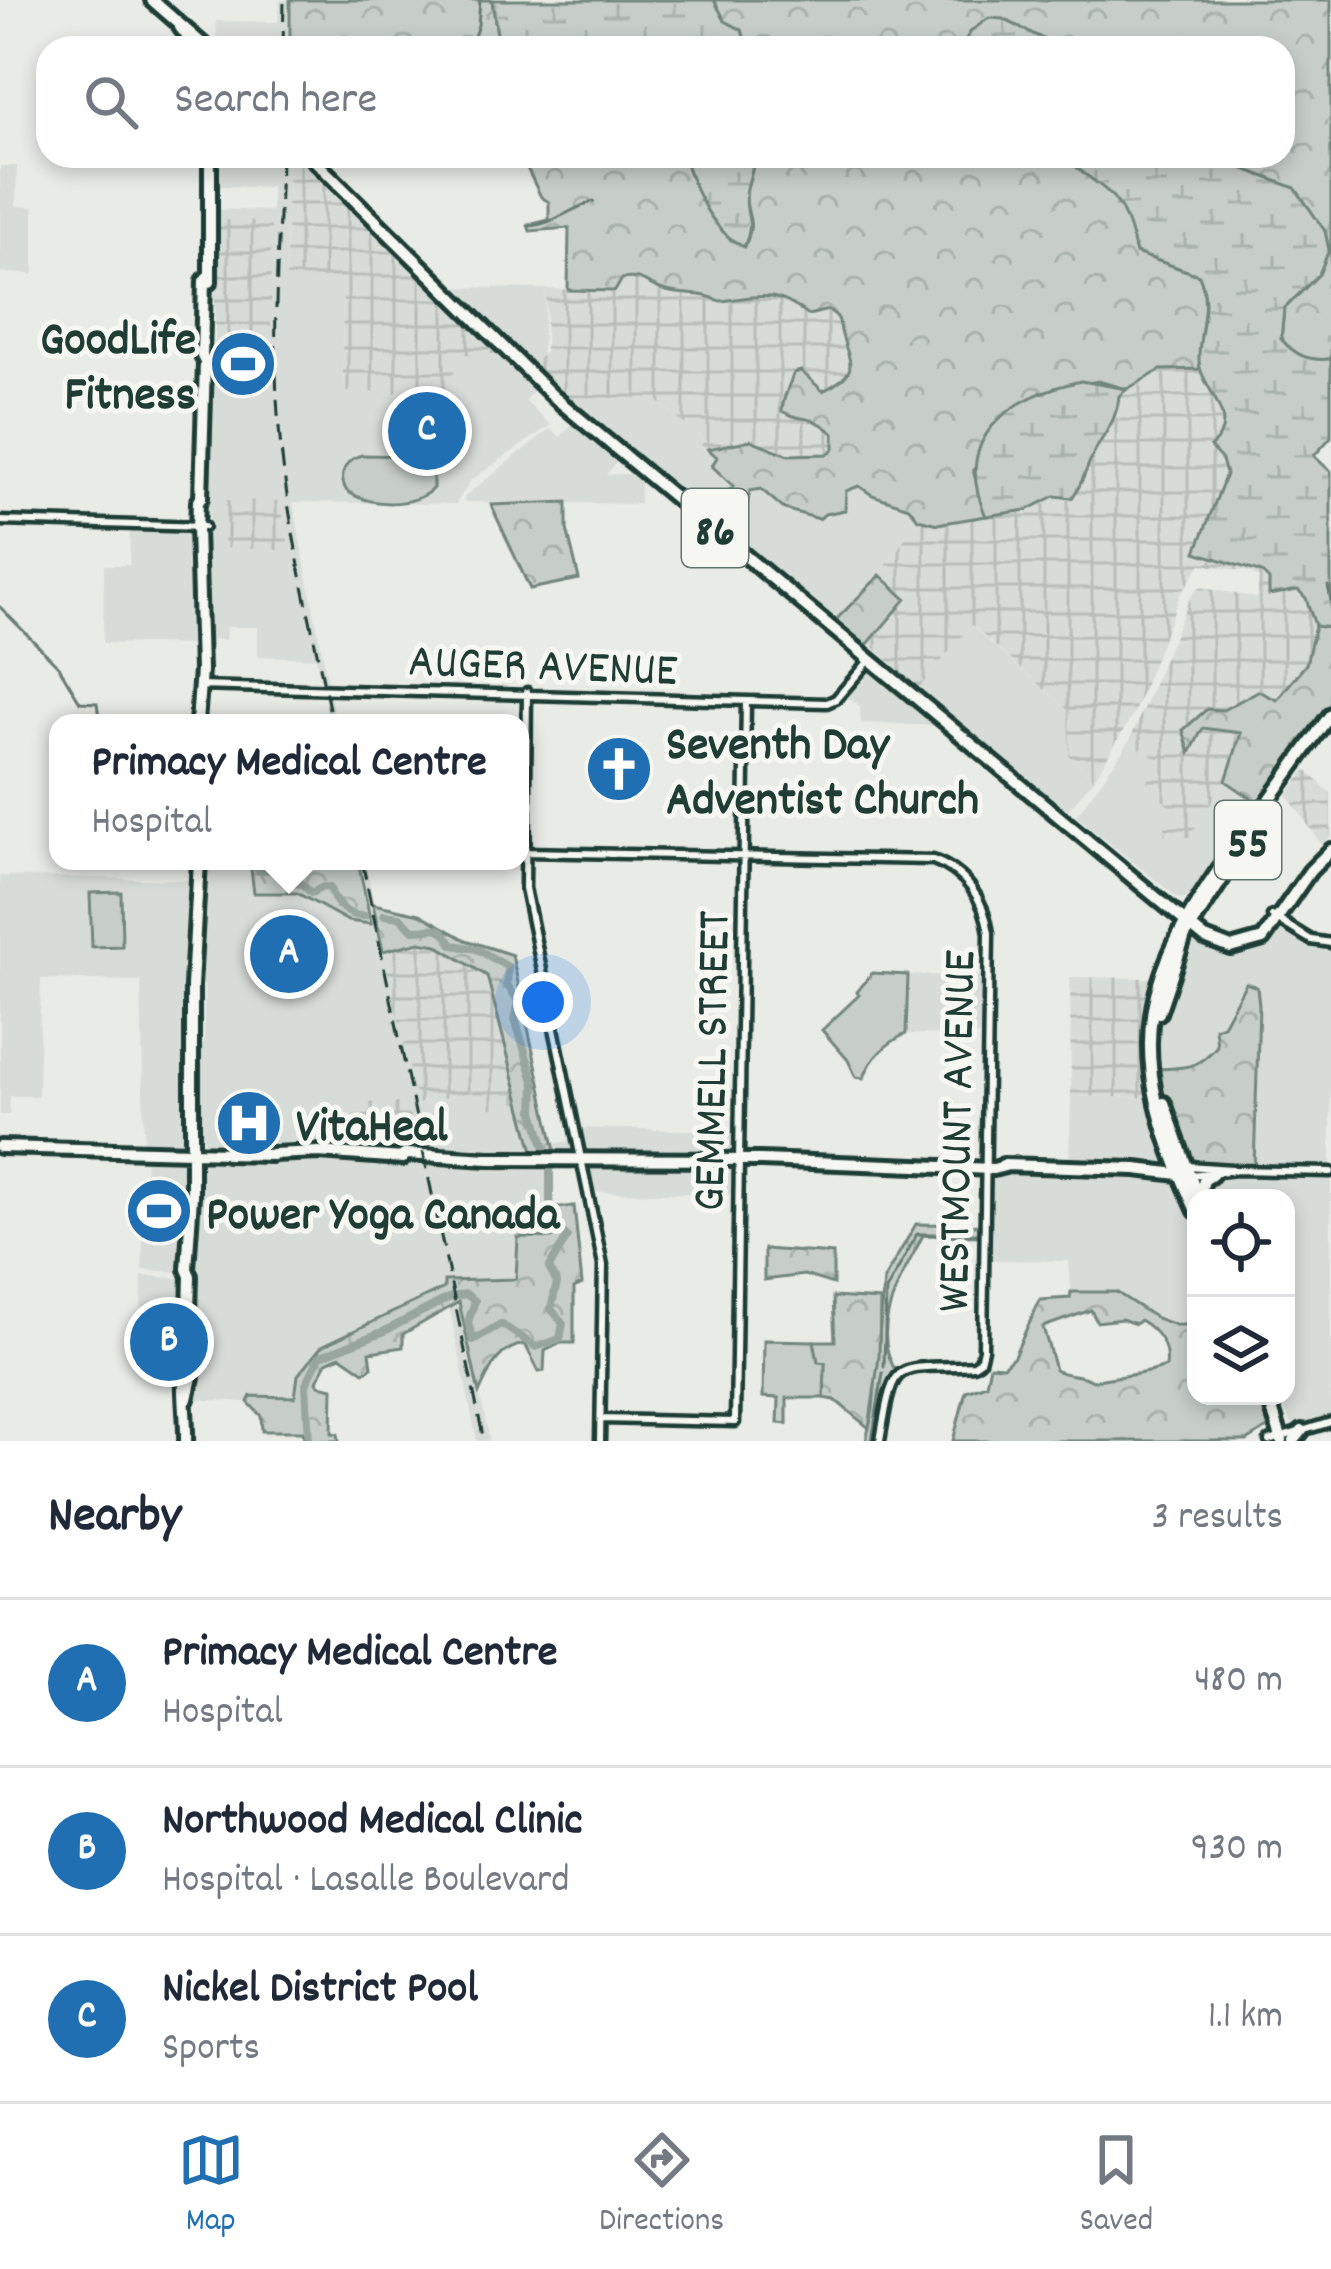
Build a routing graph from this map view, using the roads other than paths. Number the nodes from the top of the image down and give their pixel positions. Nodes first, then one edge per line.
1 (152, 0) edge
2 (211, 30) dead end
3 (190, 36) edge
4 (209, 36) edge
5 (210, 168) edge
6 (322, 168) edge
7 (0, 520) edge
8 (200, 527) junction
9 (871, 659) junction
10 (198, 686) junction
11 (527, 692) junction
12 (746, 701) junction
13 (198, 714) edge
14 (527, 714) edge
15 (1331, 714) edge
16 (1331, 724) edge
17 (1331, 850) edge
18 (529, 852) edge
19 (744, 856) junction
20 (196, 870) edge
21 (525, 870) edge
22 (1140, 880) junction
23 (1157, 898) junction
24 (1275, 918) junction
25 (1189, 920) junction
26 (1205, 938) junction
27 (1331, 943) edge
28 (1223, 946) junction
29 (1180, 947) junction
30 (1164, 962) junction
31 (192, 1117) junction
32 (196, 1132) junction
33 (0, 1147) edge
34 (195, 1152) junction
35 (226, 1152) junction
36 (582, 1160) junction
37 (740, 1163) junction
38 (986, 1166) junction
39 (1136, 1169) junction
40 (1185, 1170) junction
41 (1236, 1170) junction
42 (1156, 1172) junction
43 (1331, 1172) edge
44 (1212, 1174) junction
45 (192, 1185) junction
46 (1192, 1189) edge
47 (1200, 1189) edge
48 (1187, 1191) edge
49 (1271, 1405) edge
50 (601, 1419) junction
51 (1331, 1422) edge
52 (1286, 1438) edge
53 (186, 1441) edge
54 (600, 1441) edge
55 (880, 1441) edge

1 - 3 main road
2 - 4 main road
5 - 8 main road
6 - 9 main road, 86
7 - 8 street
8 - 10 main road
9 - 12 street, AUGER AVENUE
9 - 22 main road, 86
10 - 11 street, AUGER AVENUE
10 - 13 main road
11 - 12 street, AUGER AVENUE
11 - 14 street
12 - 19 street, GEMMELL STREET
15 - 25 main road, 55
16 - 25 main road, 55
17 - 24 main road
18 - 19 street, WESTMOUNT AVENUE
19 - 37 street, GEMMELL STREET
19 - 38 street, WESTMOUNT AVENUE
20 - 31 main road
21 - 36 street
22 - 23 main road, 86
22 - 25 main road, 86
23 - 25 main road, 86
23 - 30 main road
24 - 27 street
24 - 28 main road
25 - 26 main road
25 - 28 main road
25 - 29 main road, 55
25 - 30 main road, 55
26 - 28 main road
26 - 29 main road
29 - 40 main road, 55
30 - 40 main road, 55
31 - 32 main road
31 - 34 main road
32 - 34 main road
32 - 35 main road
33 - 34 main road
34 - 35 main road
34 - 45 main road
34 - 45 main road
35 - 36 main road
36 - 37 main road
36 - 50 street
37 - 38 main road
37 - 50 street, GEMMELL STREET
38 - 39 main road
38 - 55 street, WESTMOUNT AVENUE
39 - 40 main road
39 - 42 main road
40 - 41 street
40 - 42 main road
40 - 44 street
40 - 46 main road, 55
41 - 43 street
41 - 44 street
42 - 48 main road
44 - 47 main road
45 - 53 main road
49 - 52 main road
50 - 54 street
51 - 52 street

